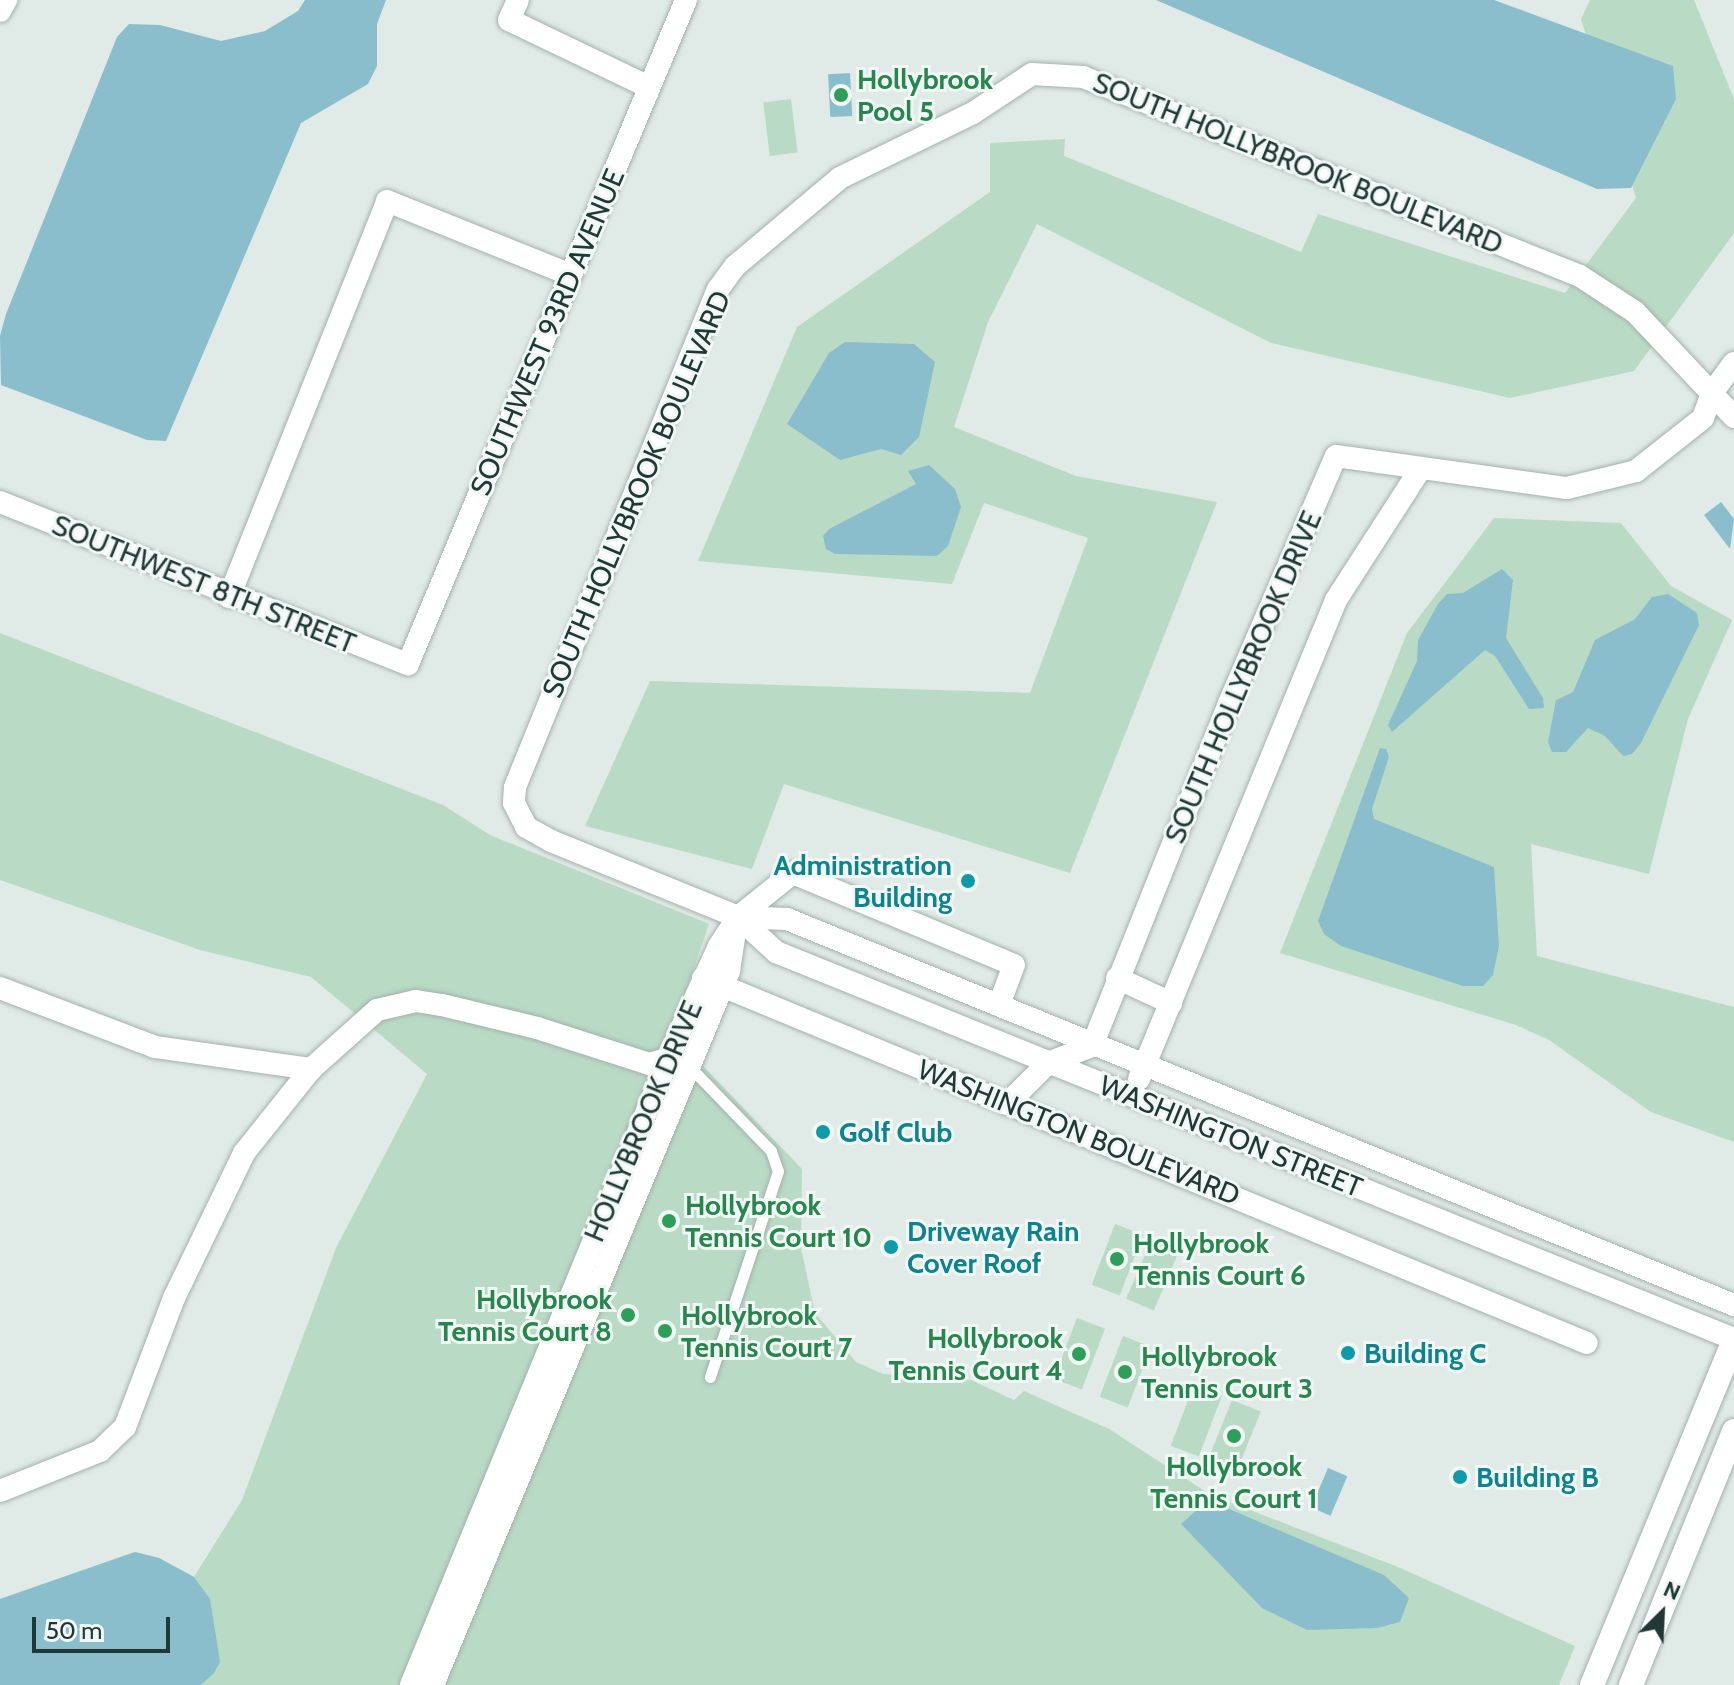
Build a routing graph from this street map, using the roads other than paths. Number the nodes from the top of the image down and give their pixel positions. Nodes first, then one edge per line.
1 (6, 0) edge
2 (686, 0) edge
3 (514, 10) edge
4 (0, 11) edge
5 (649, 87) junction
6 (571, 275) junction
7 (1734, 363) edge
8 (1712, 393) junction
9 (1734, 417) edge
10 (1421, 468) junction
11 (0, 502) edge
12 (229, 597) junction
13 (408, 664) joint
14 (517, 815) joint
15 (738, 917) junction
16 (1117, 978) junction
17 (713, 982) junction
18 (0, 988) edge
19 (1171, 1003) junction
20 (999, 1005) junction
21 (1092, 1046) junction
22 (679, 1062) junction
23 (1048, 1063) junction
24 (1144, 1068) junction
25 (311, 1069) junction
26 (1132, 1095) junction
27 (1007, 1104) junction
28 (1588, 1247) junction
29 (1577, 1276) junction
30 (1734, 1305) edge
31 (1734, 1340) edge
32 (1587, 1343) dead end
33 (710, 1377) dead end
34 (1734, 1431) edge
35 (0, 1491) edge
36 (411, 1685) edge
37 (433, 1685) edge
38 (1592, 1685) edge
39 (1631, 1685) edge

1 - 4 street
2 - 5 street, SOUTHWEST 93RD AVENUE
3 - 5 street
5 - 6 street, SOUTHWEST 93RD AVENUE
6 - 12 street
6 - 13 street, SOUTHWEST 93RD AVENUE
7 - 8 street, SOUTH HOLLYBROOK DRIVE
8 - 9 street, SOUTH HOLLYBROOK BOULEVARD
8 - 10 street, SOUTH HOLLYBROOK DRIVE
8 - 14 street, SOUTH HOLLYBROOK BOULEVARD
10 - 16 street, SOUTH HOLLYBROOK DRIVE
10 - 19 street, SOUTH HOLLYBROOK DRIVE
11 - 12 street, SOUTHWEST 8TH STREET
12 - 13 street, SOUTHWEST 8TH STREET
14 - 15 street, WASHINGTON STREET
15 - 17 street, HOLLYBROOK DRIVE
15 - 20 street, WASHINGTON STREET
15 - 20 street, HOLLYBROOK DRIVE
15 - 23 street, WASHINGTON STREET
16 - 19 street
16 - 21 street, SOUTH HOLLYBROOK DRIVE
17 - 22 street, HOLLYBROOK DRIVE
17 - 27 street, WASHINGTON BOULEVARD
18 - 25 street
19 - 24 street, SOUTH HOLLYBROOK DRIVE
20 - 21 street, WASHINGTON STREET
21 - 23 street
21 - 24 street, WASHINGTON STREET
22 - 25 street
22 - 33 lane
22 - 36 street, HOLLYBROOK DRIVE
22 - 37 street, HOLLYBROOK DRIVE
23 - 26 street, WASHINGTON STREET
23 - 27 street
24 - 26 street, SOUTH HOLLYBROOK DRIVE
24 - 28 street, WASHINGTON STREET
25 - 35 street
26 - 29 street, WASHINGTON STREET
27 - 32 street, WASHINGTON BOULEVARD
28 - 29 street
28 - 30 street, WASHINGTON STREET
29 - 31 street, WASHINGTON STREET
31 - 38 main road
34 - 39 main road

